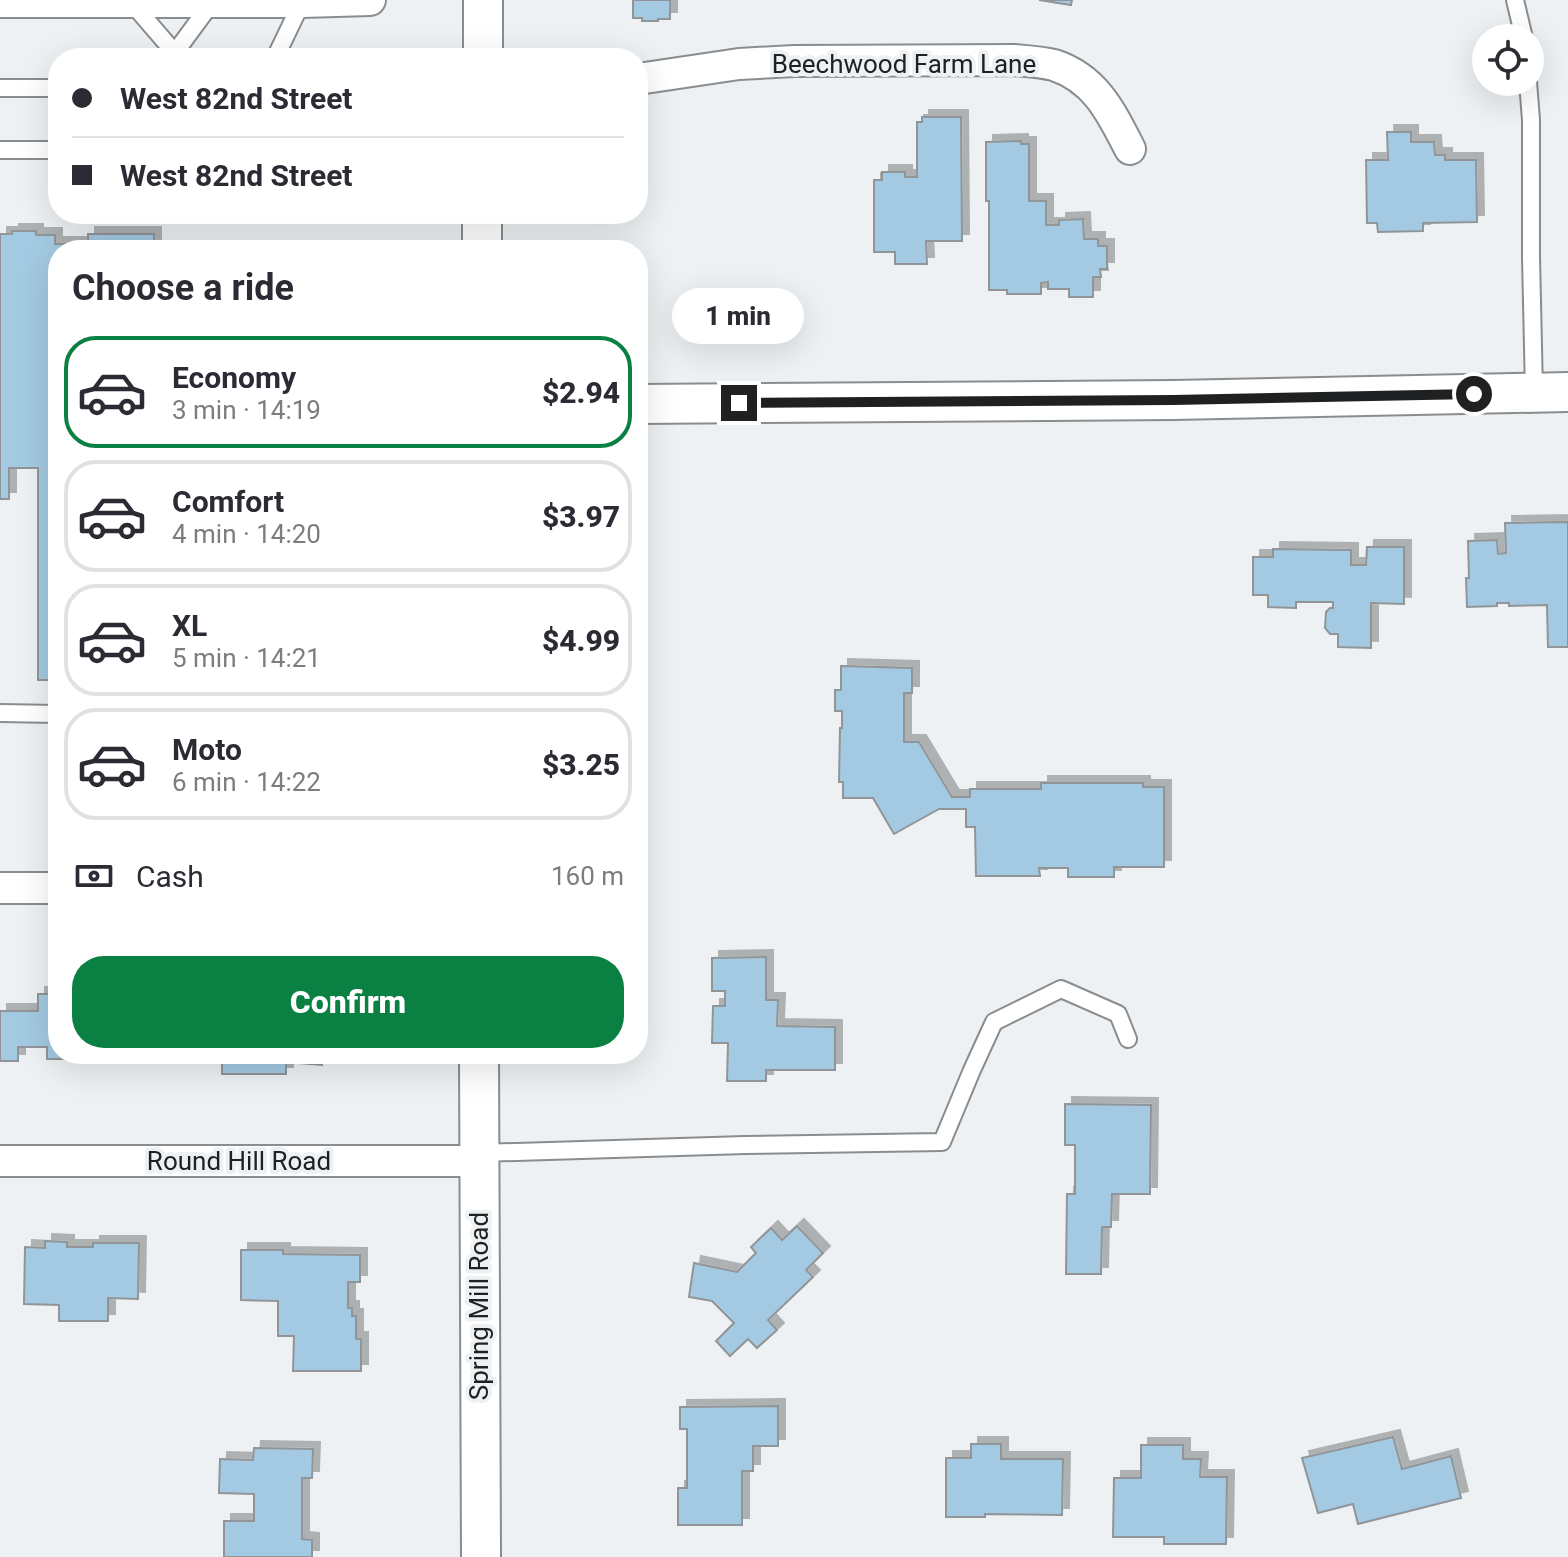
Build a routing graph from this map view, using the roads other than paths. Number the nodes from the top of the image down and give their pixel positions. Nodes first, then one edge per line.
1 (370, 0) edge
2 (483, 0) edge
3 (1515, 0) edge
4 (131, 1) edge
5 (213, 1) edge
6 (0, 2) edge
7 (302, 2) edge
8 (1521, 24) edge
9 (168, 48) edge
10 (178, 48) edge
11 (280, 48) edge
12 (483, 48) edge
13 (648, 78) edge
14 (0, 88) edge
15 (48, 88) edge
16 (1529, 96) edge
17 (1130, 149) dead end
18 (0, 150) edge
19 (48, 150) edge
20 (1551, 392) edge
21 (648, 404) edge
22 (0, 713) edge
23 (48, 714) edge
24 (0, 888) edge
25 (48, 888) edge
26 (1128, 1039) dead end
27 (479, 1064) edge
28 (478, 1157) junction
29 (0, 1161) edge
30 (481, 1557) edge

1 - 7 street
2 - 12 street
3 - 8 lane
4 - 5 street
4 - 6 street
4 - 9 lane
5 - 7 street
5 - 10 lane
7 - 11 lane
13 - 17 street, Beechwood Farm Lane
14 - 15 lane
16 - 20 lane
18 - 19 lane
20 - 21 street
22 - 23 lane
24 - 25 street
26 - 28 lane
27 - 28 street, Spring Mill Road
28 - 29 street, Round Hill Road
28 - 30 street, Spring Mill Road

